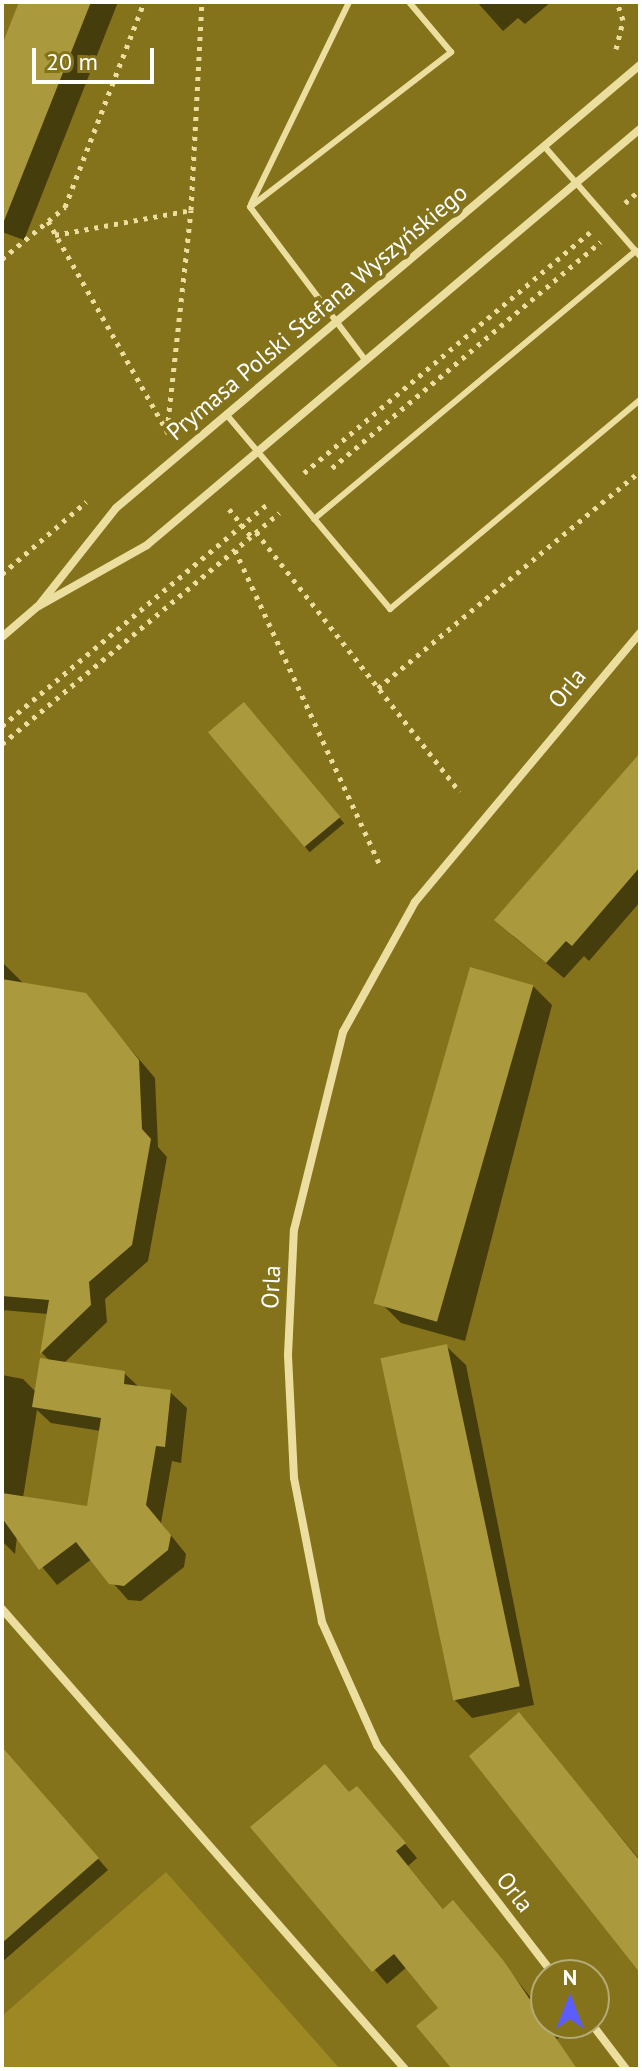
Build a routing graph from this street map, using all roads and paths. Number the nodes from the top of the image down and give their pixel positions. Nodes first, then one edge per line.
1 (144, 2) edge
2 (202, 2) edge
3 (349, 2) edge
4 (409, 2) edge
5 (640, 65) edge
6 (640, 129) edge
7 (544, 146) junction
8 (576, 184) junction
9 (640, 190) edge
10 (250, 207) junction
11 (191, 210) junction
12 (607, 218) junction
13 (48, 221) junction
14 (616, 228) junction
15 (55, 235) junction
16 (638, 254) edge
17 (2, 259) edge
18 (336, 322) junction
19 (366, 361) junction
20 (640, 400) edge
21 (226, 414) junction
22 (167, 432) junction
23 (258, 451) junction
24 (182, 452) junction
25 (640, 471) edge
26 (288, 486) junction
27 (213, 488) junction
28 (298, 497) junction
29 (314, 519) junction
30 (242, 526) junction
31 (254, 534) junction
32 (235, 550) junction
33 (37, 607) junction
34 (640, 633) edge
35 (2, 637) edge
36 (378, 688) junction
37 (2, 726) edge
38 (2, 744) edge
39 (460, 792) dead end
40 (381, 867) dead end
41 (2, 1609) edge
42 (542, 1959) edge
43 (603, 2039) edge
44 (405, 2069) edge
45 (626, 2069) edge

1 - 13 path
2 - 11 path
3 - 10 lane
4 - 10 lane
5 - 7 street, Prymasa Polski Stefana Wyszyńskiego
6 - 8 street, Prymasa Polski Stefana Wyszyńskiego
7 - 8 lane
7 - 18 street, Prymasa Polski Stefana Wyszyńskiego
8 - 12 lane
8 - 19 street, Prymasa Polski Stefana Wyszyńskiego
9 - 12 path
10 - 18 lane
11 - 15 path
11 - 22 path
12 - 14 lane
12 - 26 path
13 - 15 path
13 - 17 path
14 - 16 lane
14 - 28 path
15 - 22 path
16 - 29 lane
18 - 19 lane
18 - 21 street, Prymasa Polski Stefana Wyszyńskiego
19 - 23 street, Prymasa Polski Stefana Wyszyńskiego
20 - 29 lane
21 - 23 lane
21 - 24 street, Prymasa Polski Stefana Wyszyńskiego
22 - 24 path
23 - 26 lane
23 - 27 street, Prymasa Polski Stefana Wyszyńskiego
24 - 33 street, Prymasa Polski Stefana Wyszyńskiego
25 - 36 path
26 - 28 lane
26 - 30 path
27 - 30 path
27 - 33 street, Prymasa Polski Stefana Wyszyńskiego
28 - 29 lane
28 - 31 path
30 - 31 path
30 - 37 path
31 - 32 path
31 - 36 path
32 - 38 path
32 - 40 path
33 - 35 street, Prymasa Polski Stefana Wyszyńskiego
34 - 42 street, Orla
36 - 39 path
41 - 44 street
43 - 45 street

